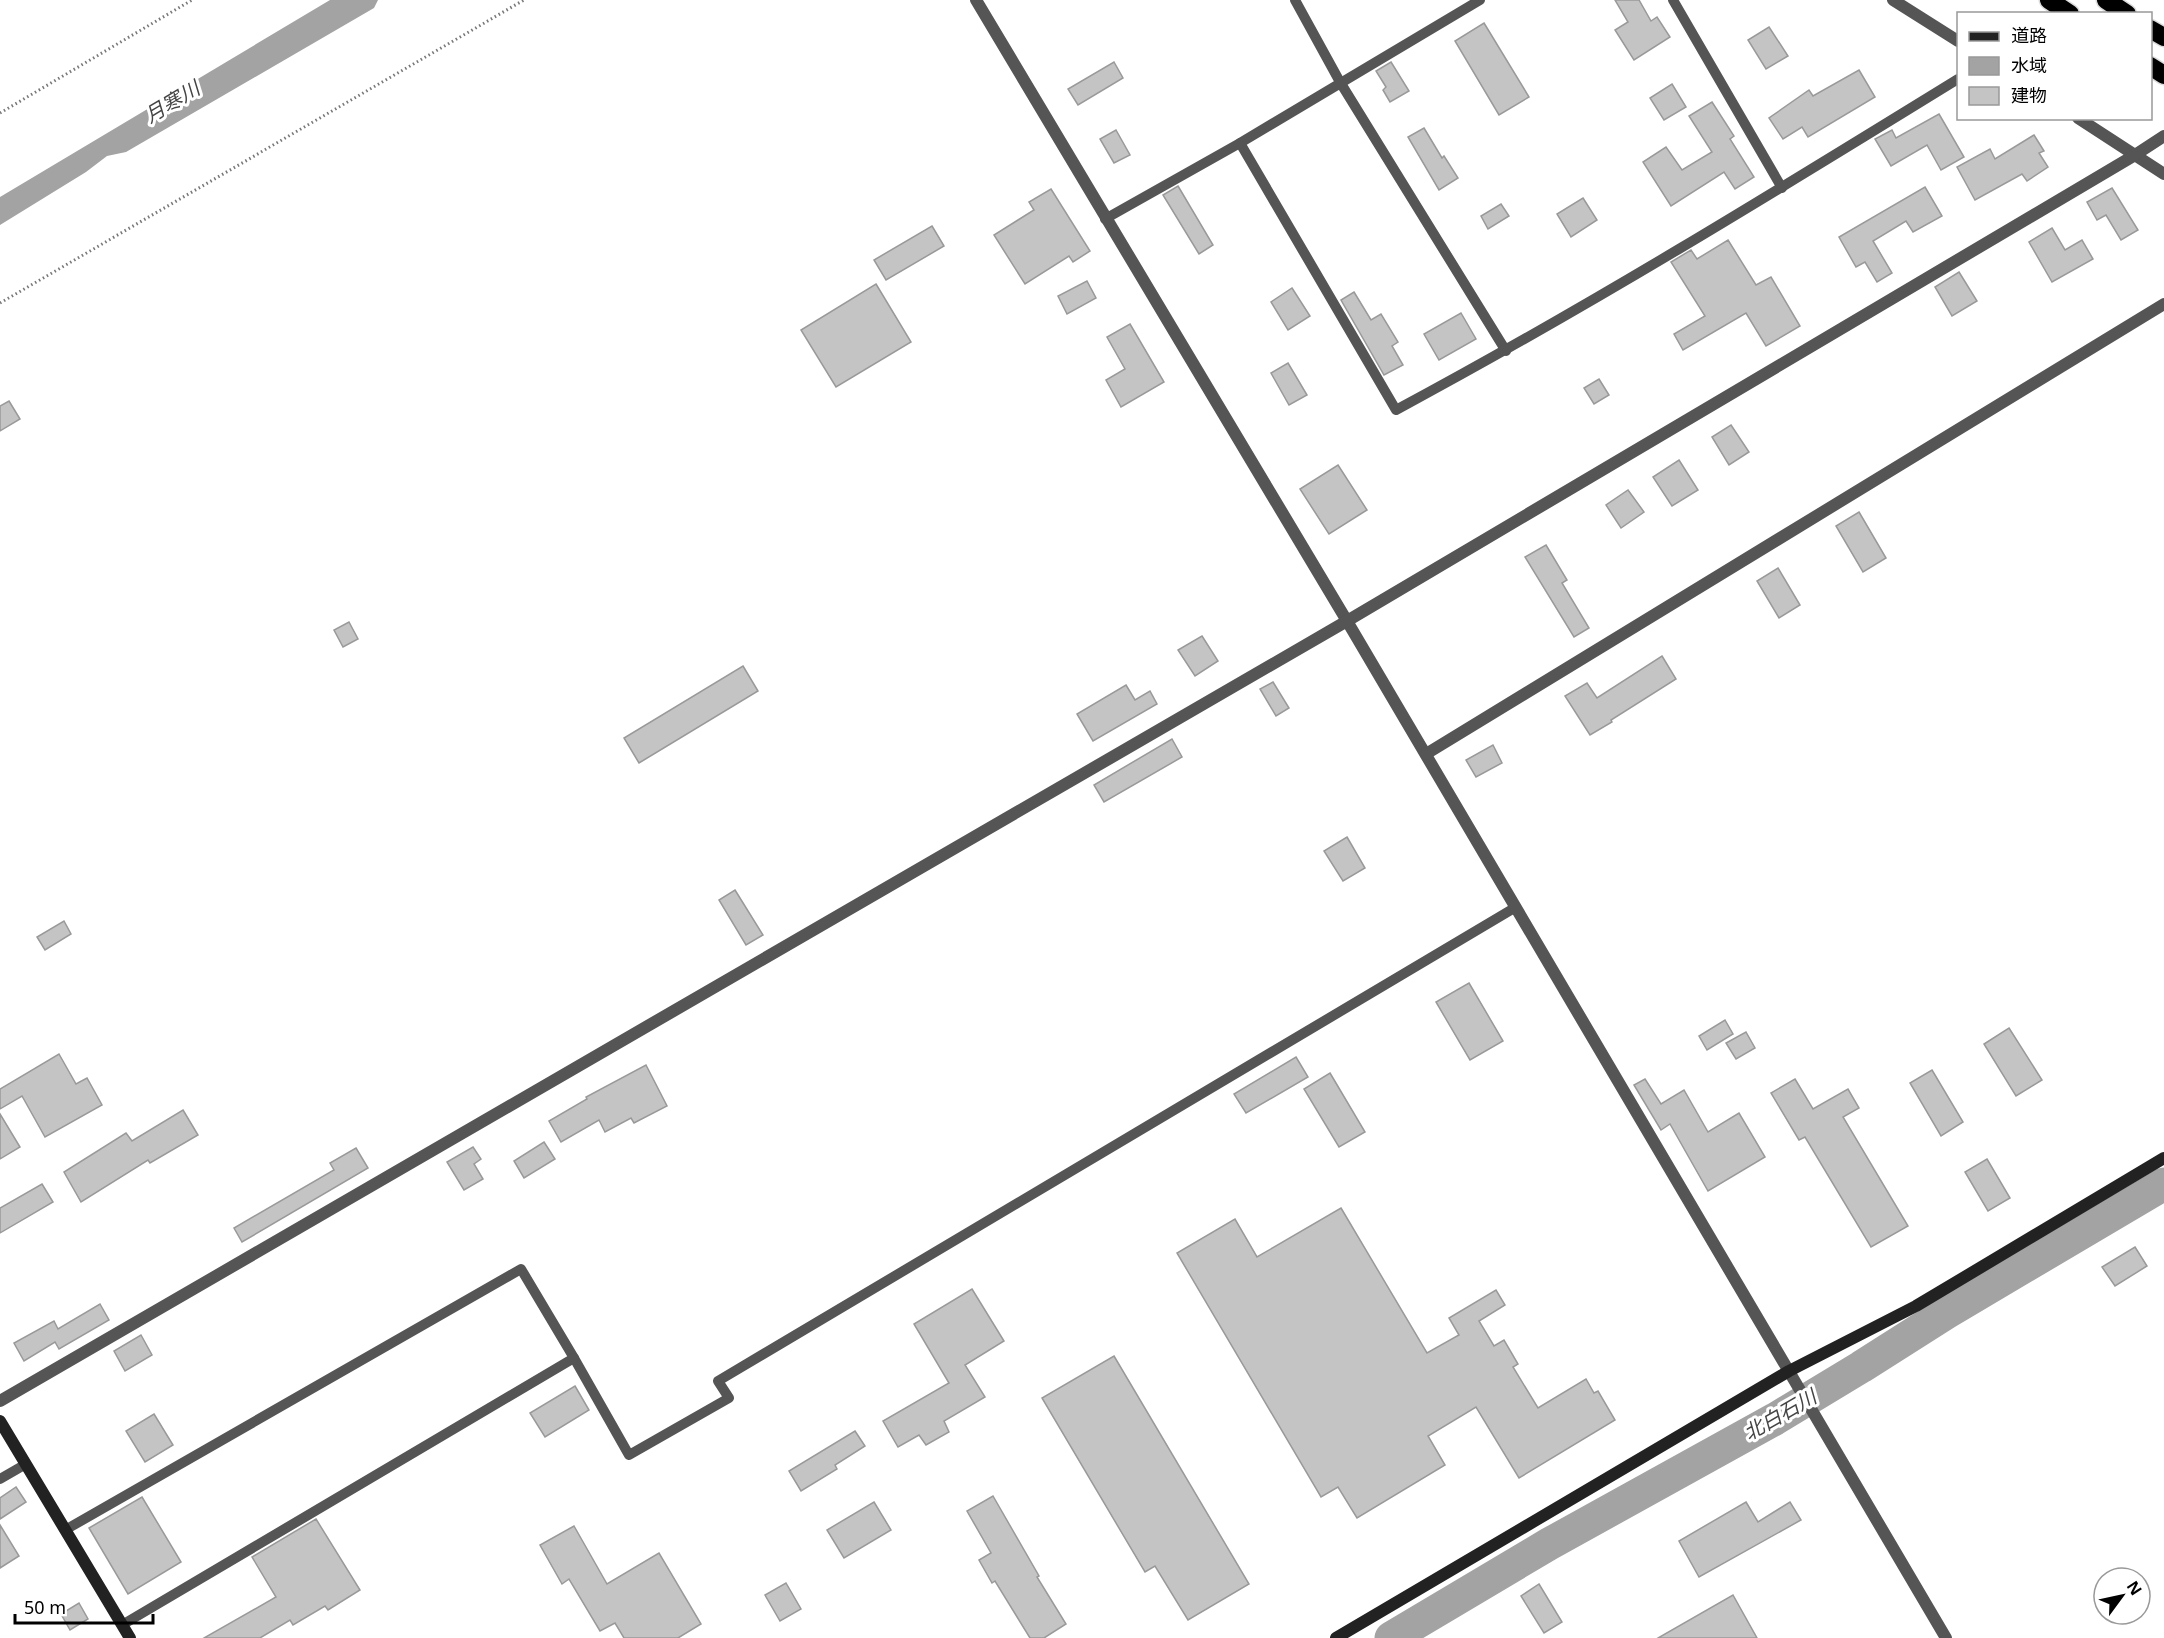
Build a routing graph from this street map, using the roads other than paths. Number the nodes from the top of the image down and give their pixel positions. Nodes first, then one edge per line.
1 (976, 0) edge
2 (1295, 0) edge
3 (1480, 0) edge
4 (1672, 0) edge
5 (1893, 0) edge
6 (2049, 0) edge
7 (2106, 0) edge
8 (2067, 12) edge
9 (2124, 12) edge
10 (1957, 40) edge
11 (1957, 80) edge
12 (1340, 82) junction
13 (2081, 120) edge
14 (2164, 136) edge
15 (1240, 143) junction
16 (2135, 155) junction
17 (2164, 174) edge
18 (1782, 188) junction
19 (1105, 219) junction
20 (2164, 304) edge
21 (1506, 351) junction
22 (1347, 621) junction
23 (1426, 754) junction
24 (1516, 907) junction
25 (2164, 1158) edge
26 (574, 1358) junction
27 (1789, 1371) junction
28 (0, 1401) edge
29 (0, 1421) edge
30 (26, 1464) junction
31 (0, 1479) edge
32 (65, 1530) junction
33 (122, 1625) junction
34 (130, 1638) edge
35 (1336, 1638) edge
36 (1946, 1638) edge

1 - 19 street
2 - 12 lane
3 - 12 lane
4 - 18 lane
5 - 10 street
6 - 8 highway
7 - 9 highway
11 - 18 lane
12 - 15 lane
12 - 21 lane
13 - 16 street
14 - 16 street
15 - 19 lane
15 - 21 lane
16 - 17 street
16 - 22 street
18 - 21 lane
19 - 22 street
20 - 23 street
22 - 23 street
22 - 28 street
23 - 24 street
24 - 26 lane
24 - 27 street
25 - 27 street
26 - 32 lane
26 - 33 lane
27 - 35 street
27 - 36 street
29 - 30 street
30 - 31 lane
30 - 32 street
32 - 33 street
33 - 34 street

